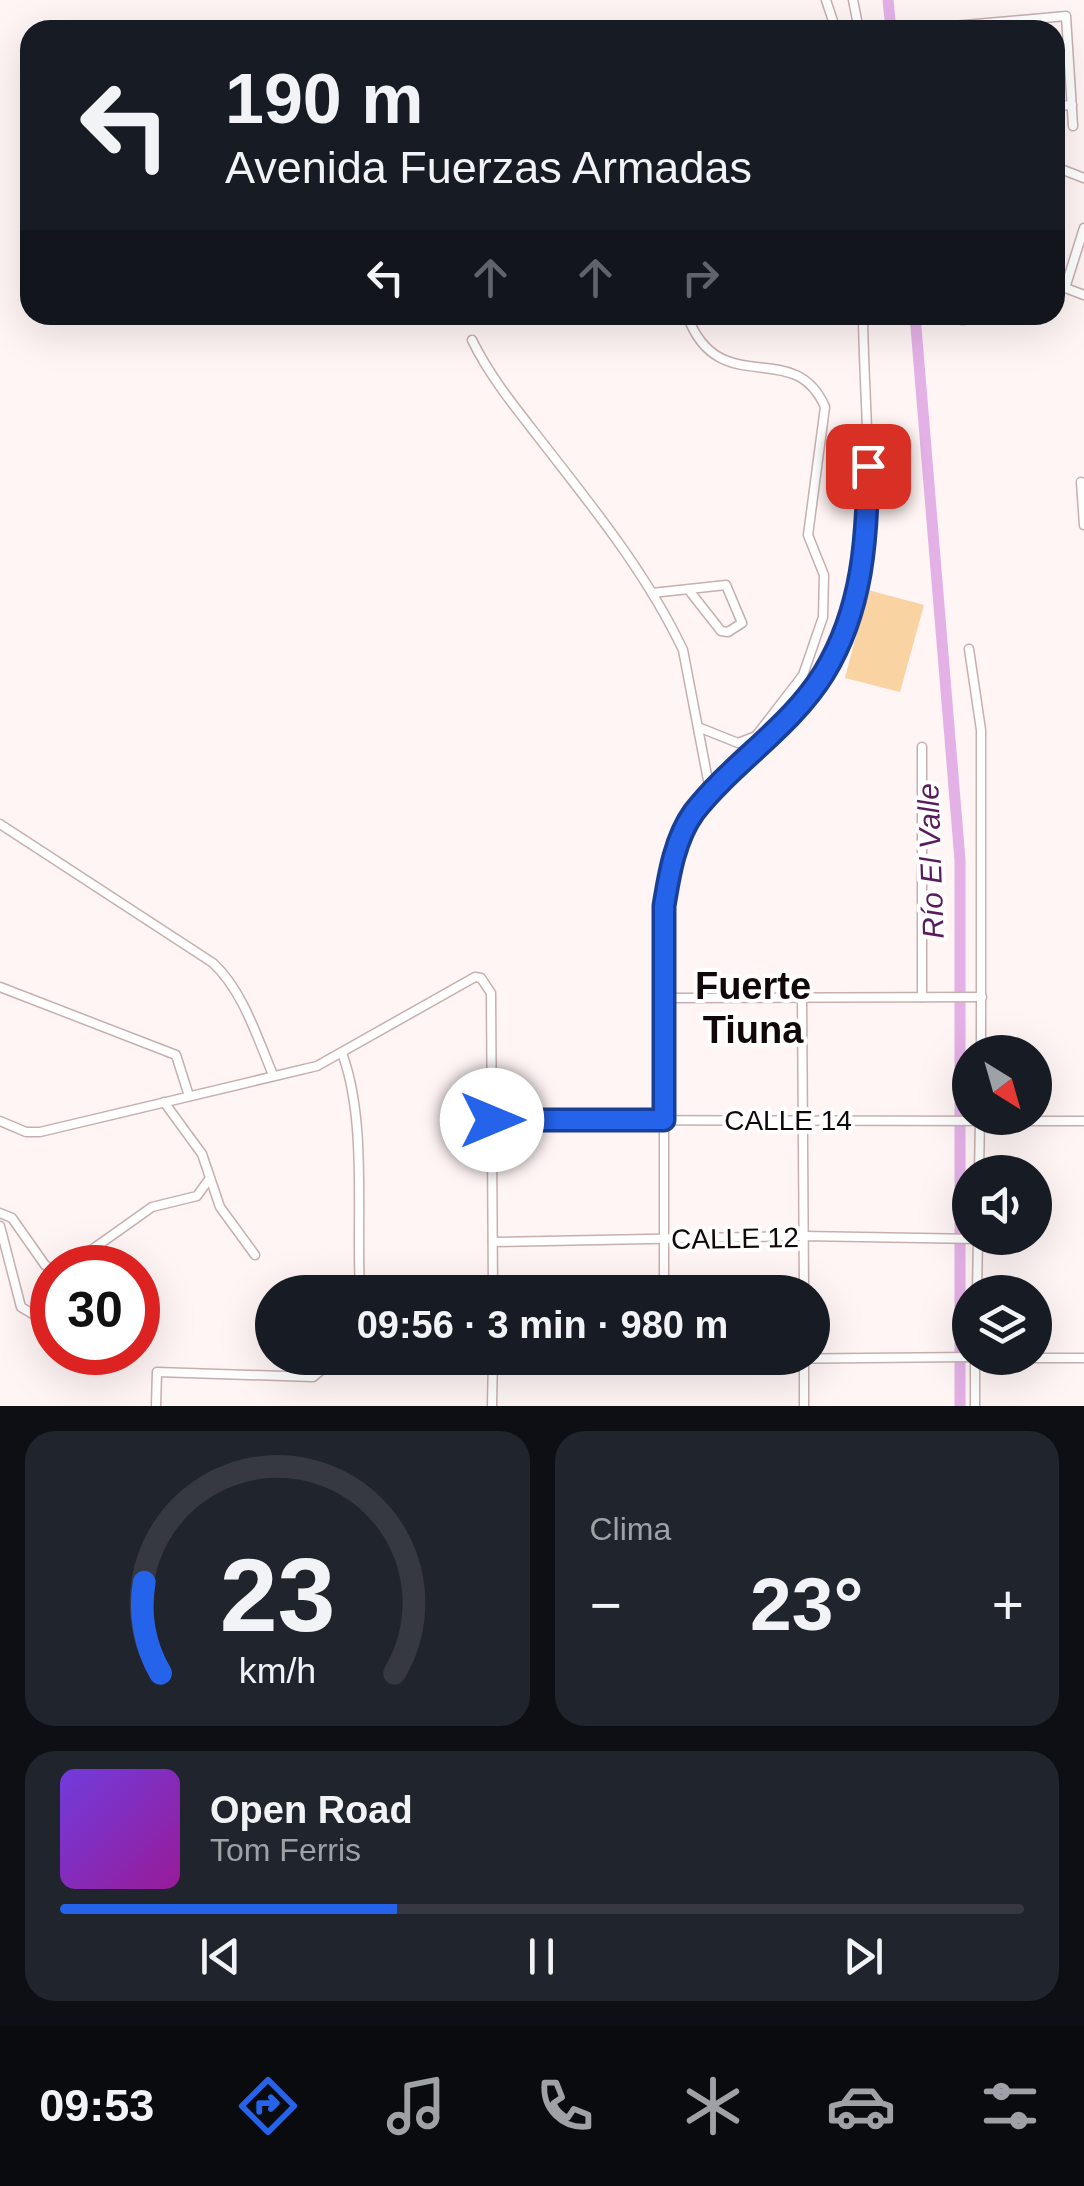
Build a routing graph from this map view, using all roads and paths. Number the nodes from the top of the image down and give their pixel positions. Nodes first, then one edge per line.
1 (1021, 20) edge
2 (1065, 105) edge
3 (1072, 105) junction
4 (1073, 126) dead end
5 (1084, 228) edge
6 (1065, 274) edge
7 (691, 325) edge
8 (864, 325) edge
9 (472, 340) dead end
10 (1081, 482) dead end
11 (1084, 525) edge
12 (688, 589) junction
13 (652, 593) junction
14 (969, 649) dead end
15 (698, 726) junction
16 (776, 730) junction
17 (756, 736) junction
18 (922, 747) dead end
19 (711, 796) junction
20 (0, 824) edge
21 (0, 987) edge
22 (802, 996) junction
23 (922, 996) junction
24 (982, 996) junction
25 (663, 998) junction
26 (981, 1035) edge
27 (343, 1056) junction
28 (273, 1075) junction
29 (189, 1096) junction
30 (164, 1102) junction
31 (952, 1119) edge
32 (492, 1120) junction
33 (664, 1120) junction
34 (803, 1120) junction
35 (1052, 1120) edge
36 (0, 1121) edge
37 (1084, 1121) edge
38 (210, 1178) junction
39 (0, 1213) edge
40 (0, 1226) edge
41 (804, 1236) junction
42 (952, 1238) edge
43 (664, 1240) junction
44 (493, 1242) junction
45 (30, 1245) edge
46 (98, 1245) edge
47 (255, 1255) dead end
48 (359, 1275) edge
49 (493, 1275) edge
50 (664, 1275) edge
51 (804, 1275) edge
52 (30, 1313) edge
53 (952, 1357) edge
54 (830, 1358) edge
55 (1052, 1358) edge
56 (1084, 1358) edge
57 (315, 1375) edge
58 (492, 1375) edge
59 (804, 1375) edge
60 (974, 1375) edge
61 (156, 1406) edge
62 (492, 1406) edge
63 (804, 1406) edge
64 (975, 1406) edge

1 - 3 street
2 - 3 street
3 - 4 street
5 - 6 street
7 - 17 street
8 - 16 street
9 - 13 street
10 - 11 street
12 - 12 street
12 - 13 street
13 - 15 street
14 - 24 street
15 - 17 street
15 - 19 street
16 - 17 street
16 - 19 street
18 - 23 street
19 - 25 street
20 - 28 street
21 - 29 street
22 - 23 street
22 - 25 street
22 - 34 street
23 - 24 street
24 - 26 street
25 - 33 street
27 - 28 street
27 - 32 street
27 - 48 street
28 - 29 street
29 - 30 street
30 - 36 street
30 - 38 street
31 - 34 street, CALLE 14
32 - 33 street, CALLE 14
32 - 44 street
33 - 34 street, CALLE 14
33 - 43 street
34 - 41 street
35 - 37 street, CALLE 14
38 - 46 street
38 - 47 street
39 - 45 street
40 - 52 street
41 - 42 street, CALLE 12
41 - 43 street, CALLE 12
41 - 51 street
43 - 44 street, CALLE 12
43 - 50 street
44 - 49 street
53 - 54 street
55 - 56 street
57 - 61 street
58 - 62 street
59 - 63 street
60 - 64 street

